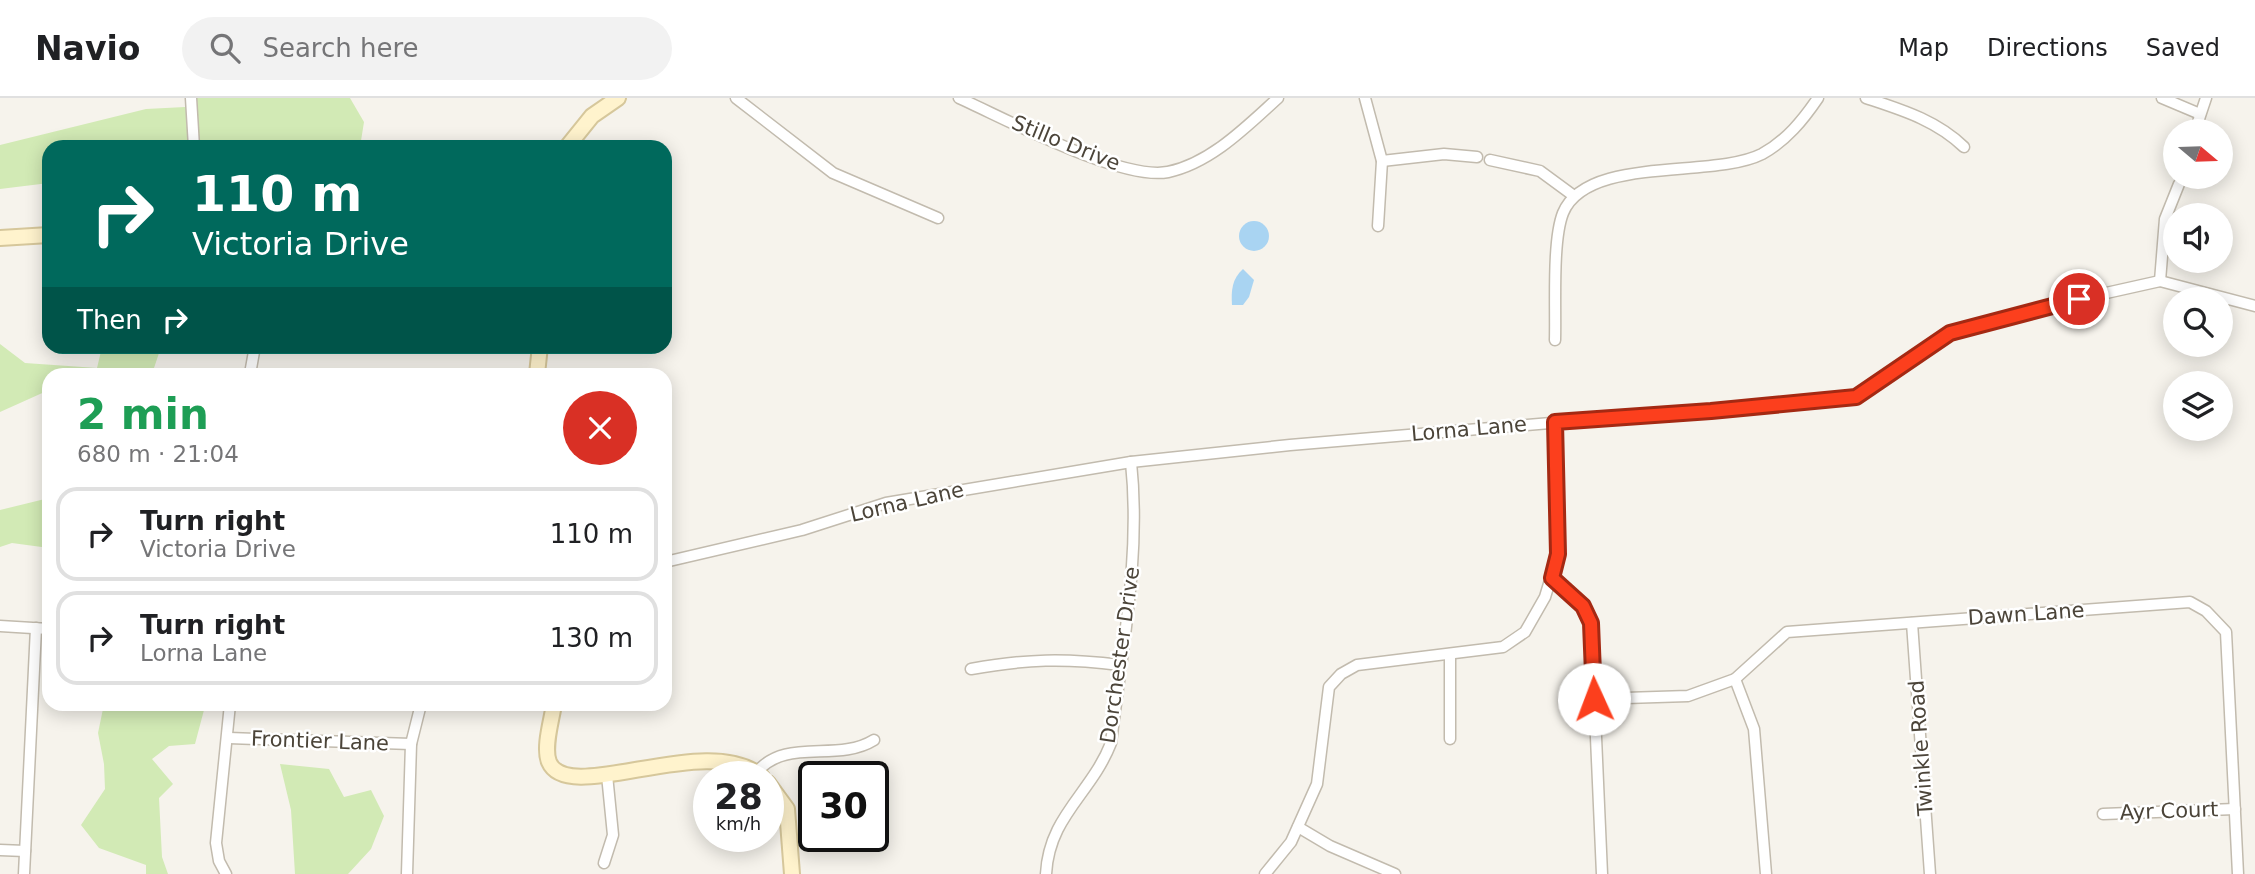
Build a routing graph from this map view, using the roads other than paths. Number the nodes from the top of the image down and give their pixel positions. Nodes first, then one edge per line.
1 (191, 98) edge
2 (618, 98) edge
3 (736, 98) edge
4 (959, 98) edge
5 (1278, 98) edge
6 (1365, 98) edge
7 (1818, 98) edge
8 (1866, 98) edge
9 (2162, 98) edge
10 (2206, 98) edge
11 (2200, 114) junction
12 (2199, 119) edge
13 (194, 140) edge
14 (573, 140) edge
15 (1964, 147) dead end
16 (1477, 157) dead end
17 (1490, 160) dead end
18 (1382, 161) junction
19 (2177, 189) edge
20 (1574, 196) junction
21 (938, 218) dead end
22 (1378, 226) dead end
23 (42, 235) edge
24 (0, 238) edge
25 (2160, 281) junction
26 (2255, 306) edge
27 (1555, 340) dead end
28 (1555, 422) junction
29 (1131, 462) junction
30 (672, 560) edge
31 (1552, 578) junction
32 (1912, 622) junction
33 (0, 626) edge
34 (36, 628) junction
35 (42, 628) edge
36 (1450, 654) junction
37 (1120, 666) junction
38 (971, 669) dead end
39 (1735, 679) junction
40 (1594, 699) junction
41 (230, 711) edge
42 (419, 711) edge
43 (553, 711) edge
44 (229, 738) junction
45 (1450, 739) dead end
46 (874, 740) dead end
47 (411, 744) junction
48 (729, 761) edge
49 (766, 761) edge
50 (607, 775) junction
51 (784, 805) edge
52 (2235, 809) junction
53 (2103, 814) dead end
54 (1298, 827) junction
55 (0, 850) edge
56 (25, 851) junction
57 (604, 863) dead end
58 (24, 874) edge
59 (226, 874) edge
60 (407, 874) edge
61 (792, 874) edge
62 (1046, 874) edge
63 (1265, 874) edge
64 (1395, 874) edge
65 (1602, 874) edge
66 (1766, 874) edge
67 (1930, 874) edge
68 (2238, 874) edge

1 - 13 street
2 - 14 street
3 - 21 street
4 - 5 street, Stillo Drive
6 - 18 street
7 - 20 street
8 - 15 street
9 - 11 street
10 - 11 street
11 - 12 street
16 - 18 street
17 - 20 street
18 - 22 street
19 - 25 street
20 - 27 street
23 - 24 street
25 - 26 street, Lorna Lane
25 - 28 street, Lorna Lane
28 - 29 street, Lorna Lane
28 - 31 street
29 - 30 street, Lorna Lane
29 - 37 street, Dorchester Drive
31 - 36 street
31 - 40 street
32 - 39 street, Dawn Lane
32 - 52 street, Dawn Lane
32 - 67 street, Twinkle Road
33 - 34 street
34 - 35 street
34 - 56 street
36 - 45 street
36 - 54 street
37 - 38 street
37 - 62 street, Dorchester Drive
39 - 40 street, Dawn Lane
39 - 66 street
40 - 65 street
41 - 44 street
42 - 47 street
43 - 50 street
44 - 47 street, Frontier Lane
44 - 59 street
46 - 49 street
47 - 60 street
48 - 50 street
50 - 57 street
51 - 61 street
52 - 53 street, Ayr Court
52 - 68 street, Dawn Lane
54 - 63 street
54 - 64 street
55 - 56 street
56 - 58 street

